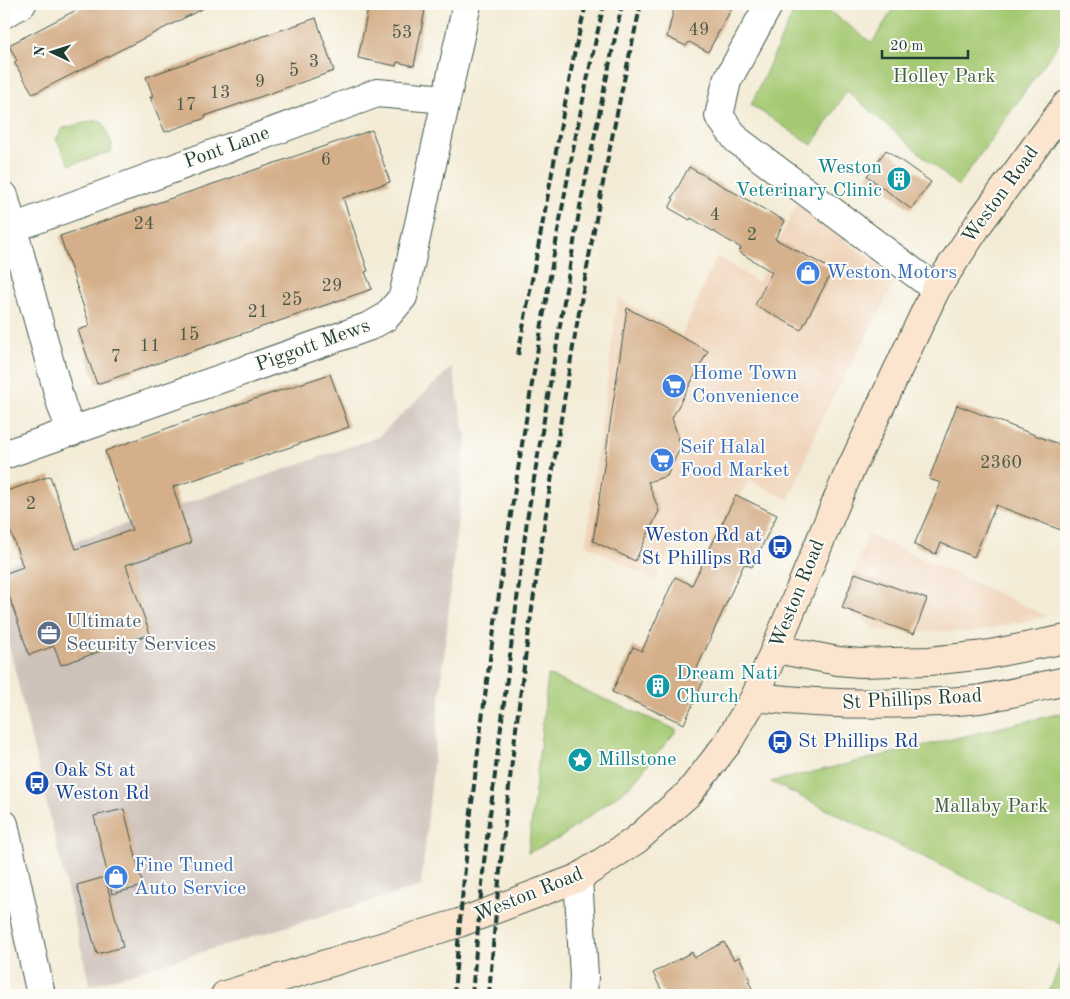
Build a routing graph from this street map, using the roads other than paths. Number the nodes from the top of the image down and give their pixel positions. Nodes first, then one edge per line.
1 (22, 4) edge
2 (467, 4) edge
3 (769, 4) edge
4 (4, 14) edge
5 (446, 99) junction
6 (1066, 106) edge
7 (4, 196) edge
8 (13, 228) junction
9 (936, 289) junction
10 (72, 432) junction
11 (4, 455) edge
12 (1066, 639) edge
13 (776, 649) junction
14 (1066, 681) edge
15 (755, 697) junction
16 (4, 824) edge
17 (578, 878) junction
18 (41, 995) edge
19 (225, 995) edge
20 (583, 995) edge

1 - 4 street
2 - 5 street, Piggott Mews
3 - 9 street
5 - 8 street, Pont Lane
5 - 10 street, Piggott Mews
6 - 9 main road, Weston Road
7 - 8 street
8 - 10 street
9 - 13 main road, Weston Road
10 - 11 street, Piggott Mews
12 - 13 main road, St Phillips Road
13 - 15 main road, Weston Road
14 - 15 main road, St Phillips Road
15 - 17 main road, Weston Road
16 - 18 street
17 - 19 main road, Weston Road
17 - 20 street

